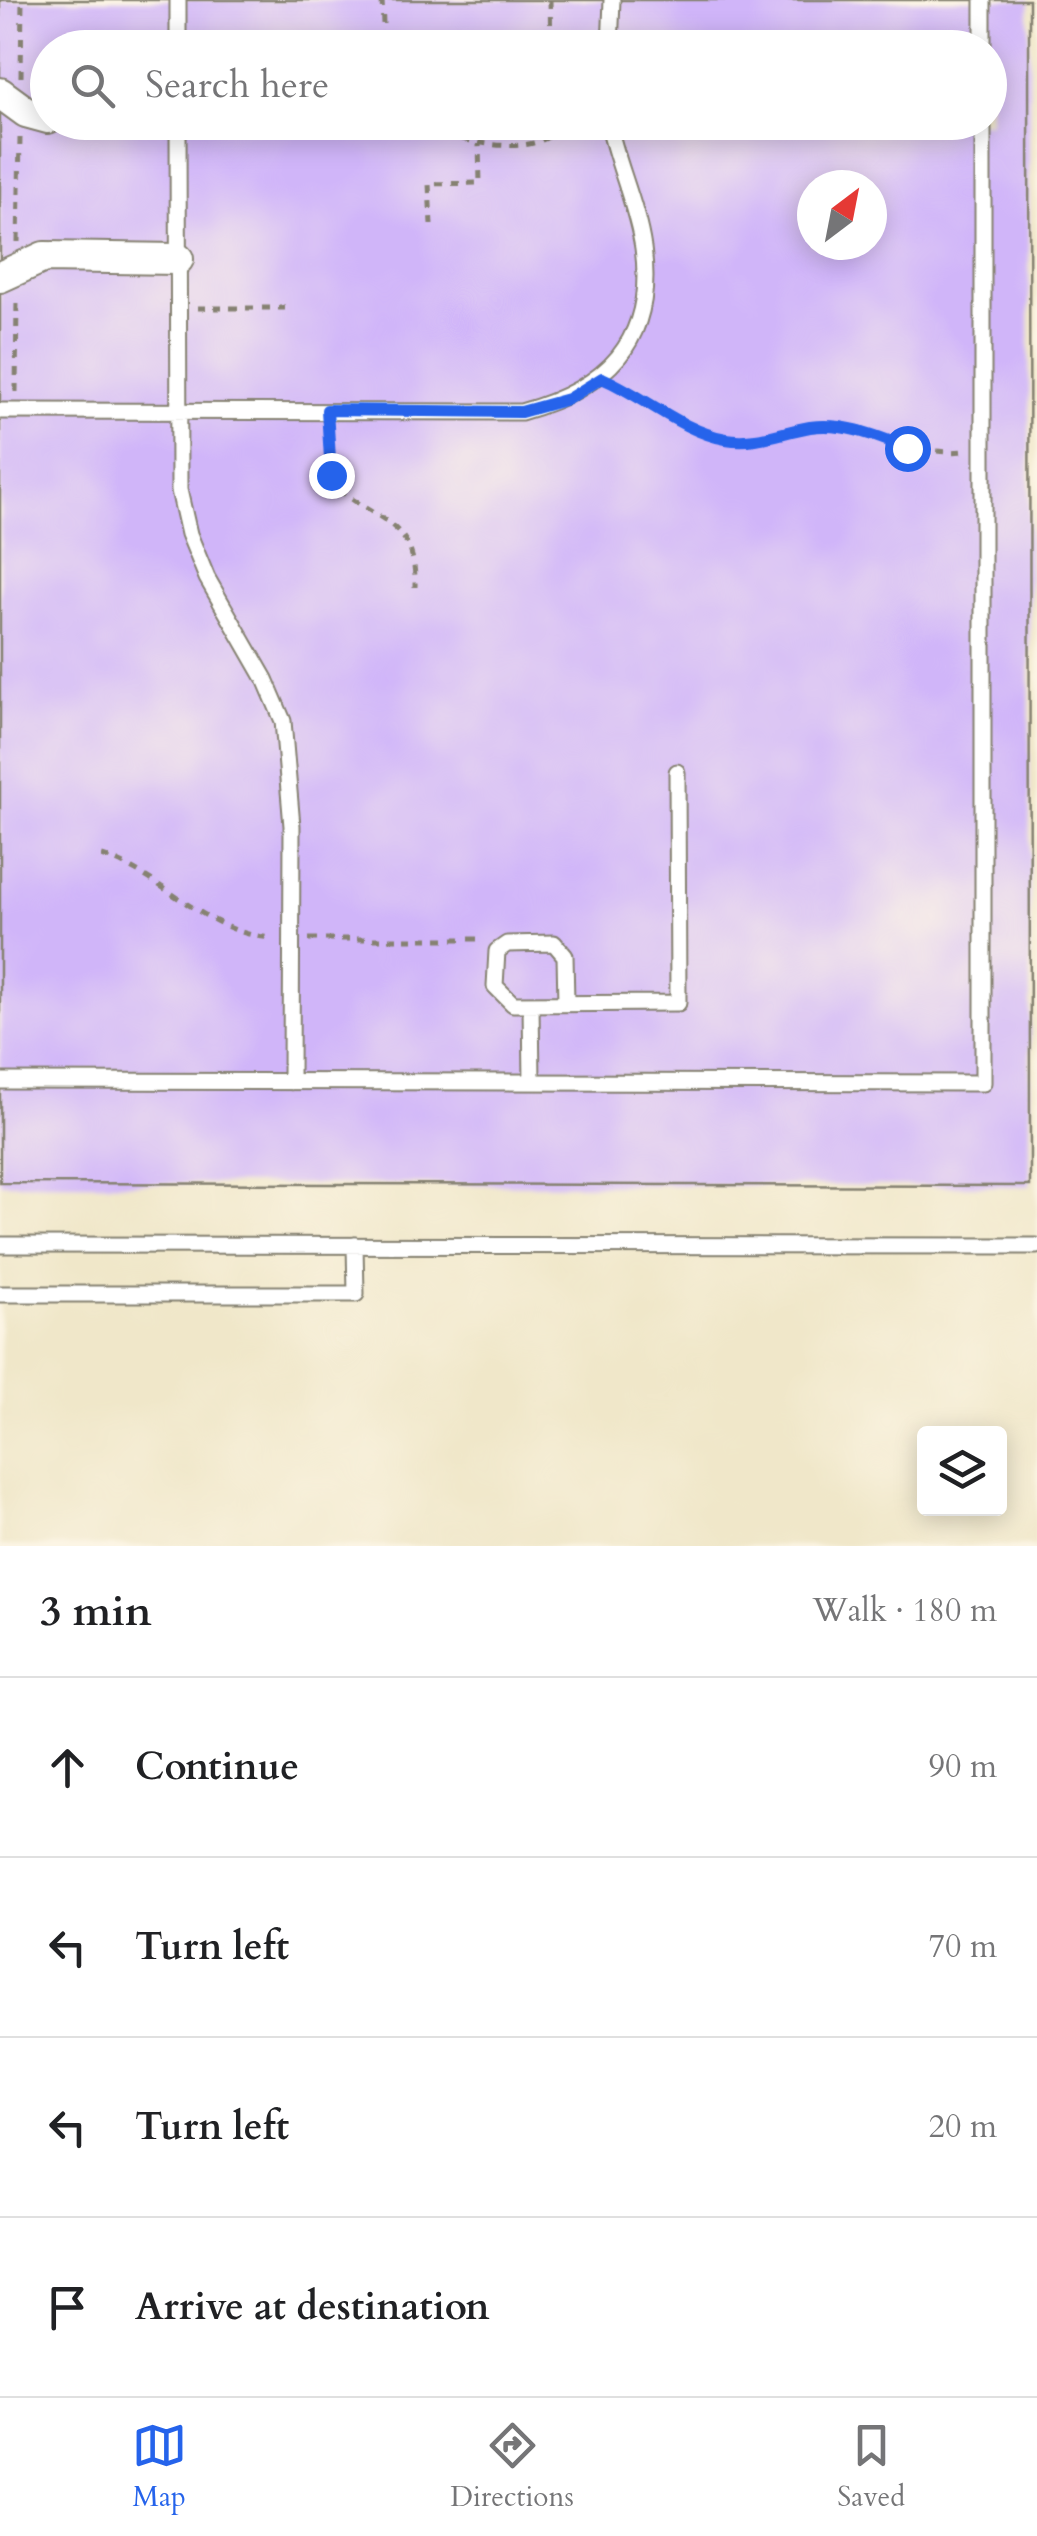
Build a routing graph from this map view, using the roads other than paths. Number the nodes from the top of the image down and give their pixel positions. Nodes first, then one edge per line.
1 (178, 0) edge
2 (612, 0) edge
3 (982, 0) edge
4 (178, 30) edge
5 (611, 30) edge
6 (983, 30) edge
7 (178, 140) edge
8 (613, 140) edge
9 (983, 140) edge
10 (178, 259) junction
11 (9, 272) edge
12 (8, 411) edge
13 (179, 412) junction
14 (678, 772) dead end
15 (566, 1002) junction
16 (531, 1004) junction
17 (0, 1081) edge
18 (291, 1082) junction
19 (532, 1082) junction
20 (355, 1245) junction
21 (0, 1246) edge
22 (1037, 1246) edge
23 (0, 1294) edge

1 - 4 lane
2 - 5 lane
3 - 6 lane
7 - 10 lane
8 - 13 lane
9 - 19 lane
10 - 11 street
10 - 13 lane
12 - 13 lane
13 - 18 lane
14 - 15 lane
15 - 16 lane
15 - 16 lane
16 - 19 lane
17 - 18 lane
18 - 19 lane
20 - 21 lane
20 - 22 lane
20 - 23 lane

